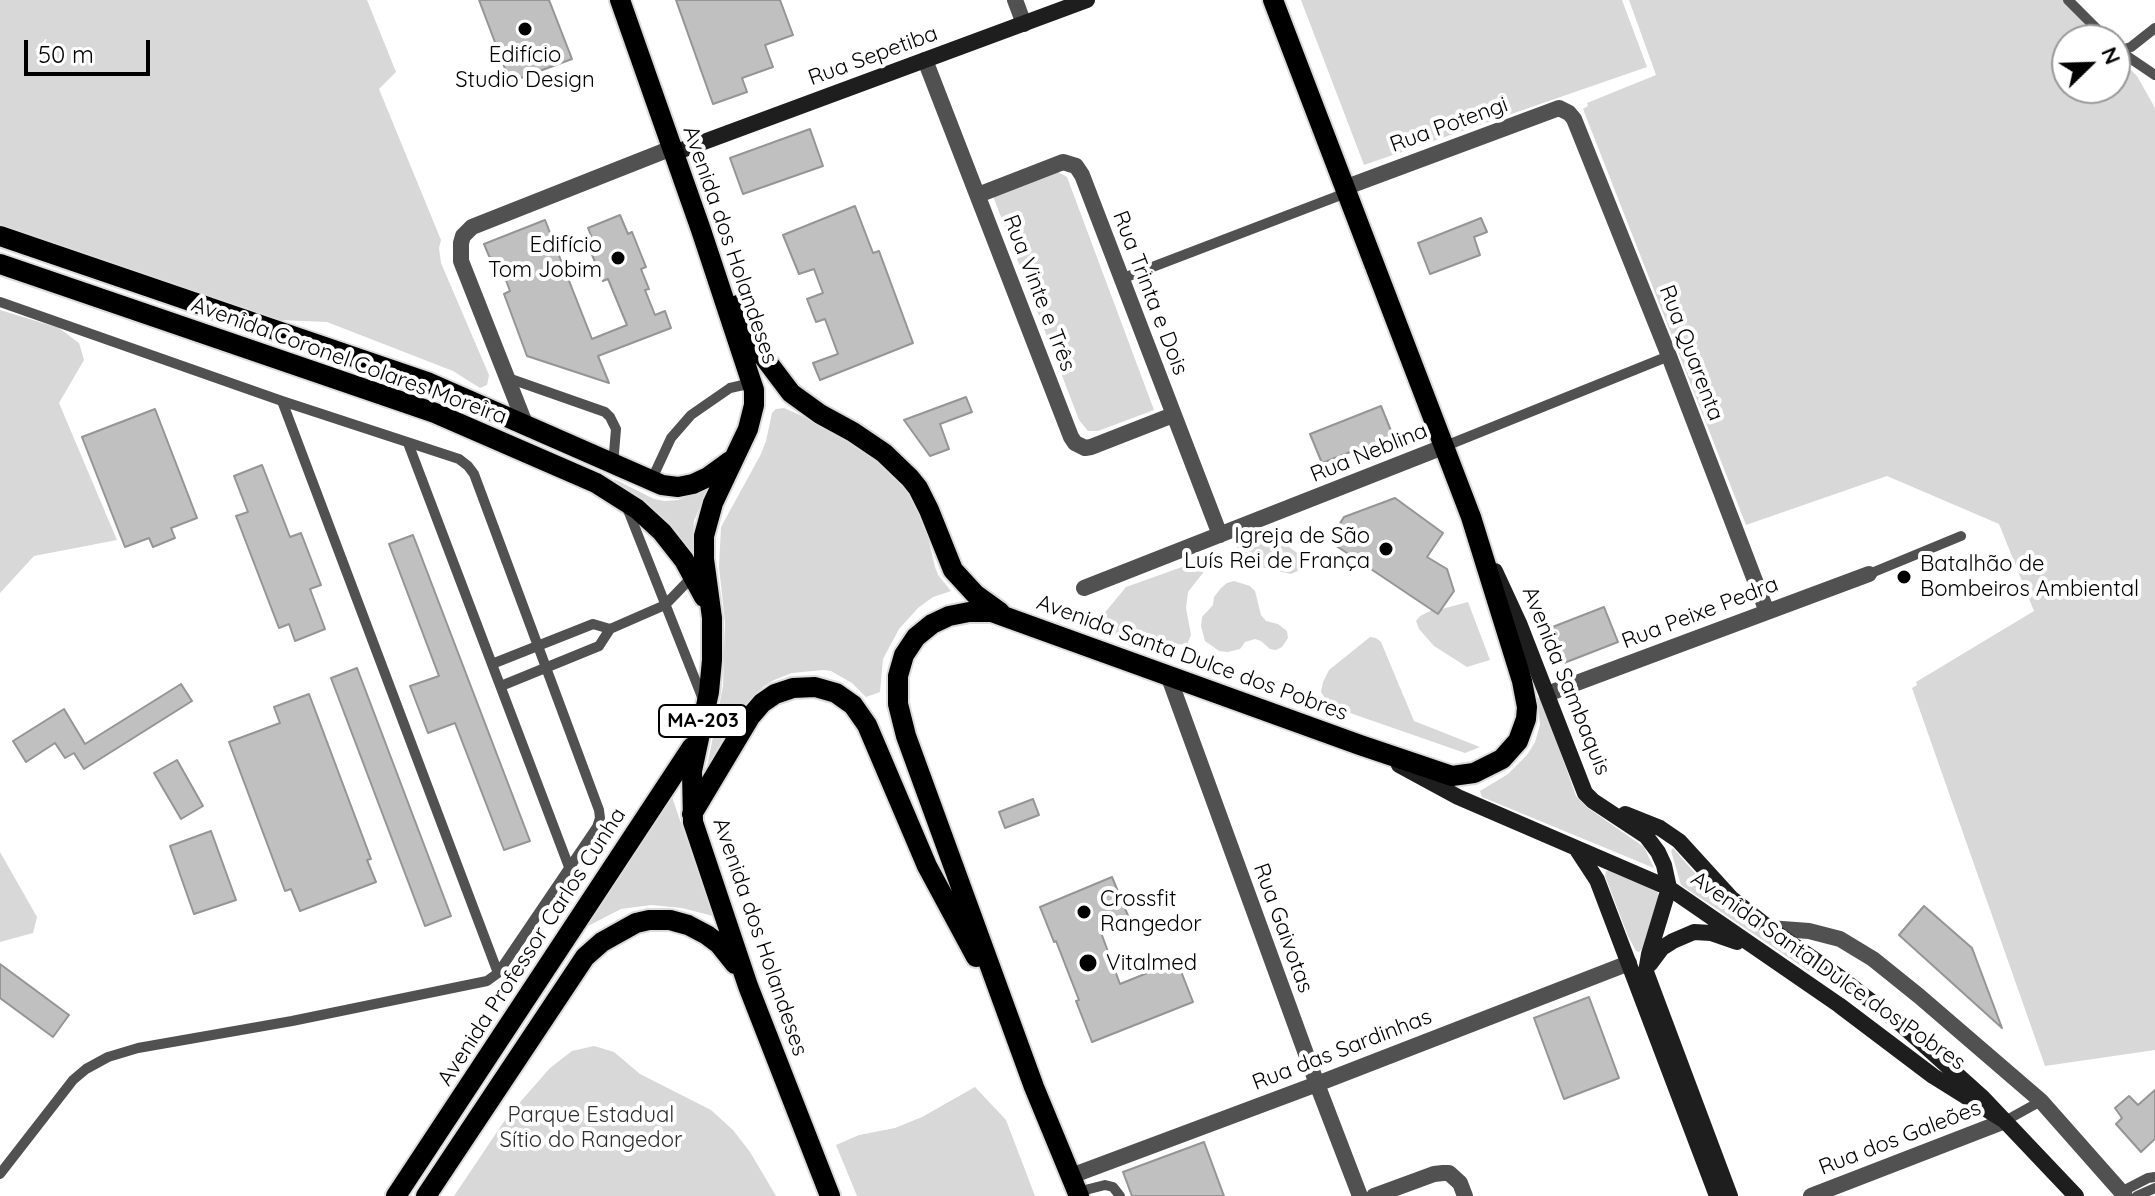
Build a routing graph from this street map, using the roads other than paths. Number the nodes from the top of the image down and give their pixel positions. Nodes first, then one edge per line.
1 (620, 0) edge
2 (1015, 0) edge
3 (1087, 0) edge
4 (1273, 0) edge
5 (2068, 0) edge
6 (1024, 24) junction
7 (2092, 24) edge
8 (2155, 28) edge
9 (2131, 47) edge
10 (925, 60) junction
11 (2131, 60) edge
12 (2155, 75) edge
13 (1569, 113) joint
14 (673, 150) junction
15 (1345, 191) junction
16 (978, 195) junction
17 (701, 230) junction
18 (0, 236) edge
19 (0, 264) edge
20 (1121, 279) junction
21 (0, 302) edge
22 (1669, 356) junction
23 (508, 378) junction
24 (752, 383) junction
25 (282, 401) junction
26 (1173, 415) junction
27 (526, 426) junction
28 (408, 443) junction
29 (1443, 447) junction
30 (737, 454) junction
31 (613, 465) junction
32 (651, 481) junction
33 (624, 500) junction
34 (1471, 517) junction
35 (1220, 535) junction
36 (1961, 536) dead end
37 (699, 567) junction
38 (1869, 574) joint
39 (1084, 588) dead end
40 (665, 605) junction
41 (1767, 612) junction
42 (1008, 617) junction
43 (712, 618) joint
44 (610, 629) junction
45 (538, 646) junction
46 (492, 664) junction
47 (546, 667) junction
48 (1168, 675) junction
49 (501, 686) junction
50 (1547, 694) junction
51 (704, 714) junction
52 (1360, 745) junction
53 (1466, 776) joint
54 (1597, 804) junction
55 (692, 814) junction
56 (1575, 847) junction
57 (569, 867) junction
58 (1669, 888) junction
59 (1769, 928) junction
60 (1764, 952) junction
61 (1629, 963) junction
62 (498, 973) junction
63 (1649, 982) junction
64 (748, 986) junction
65 (1007, 1013) junction
66 (1317, 1084) junction
67 (2041, 1101) junction
68 (2005, 1121) junction
69 (0, 1174) edge
70 (2155, 1177) edge
71 (2155, 1188) edge
72 (1073, 1190) edge
73 (2128, 1195) edge
74 (396, 1196) edge
75 (426, 1196) edge
76 (830, 1196) edge
77 (1120, 1196) edge
78 (1360, 1196) edge
79 (1374, 1196) edge
80 (1465, 1196) edge
81 (1717, 1196) edge
82 (1730, 1196) edge
83 (1811, 1196) edge
84 (2076, 1196) edge

1 - 14 main road, Avenida dos Holandeses
2 - 6 street
3 - 6 main road, Rua Sepetiba
4 - 15 main road, Avenida Sambaquis
5 - 7 lane
6 - 10 main road, Rua Sepetiba
8 - 9 lane
10 - 14 main road, Rua Sepetiba
10 - 16 street, Rua Vinte e Três
11 - 12 lane
13 - 15 street, Rua Potengi
13 - 22 street, Rua Quarenta
14 - 17 main road, Avenida dos Holandeses
14 - 23 street
15 - 20 lane, Rua Potengi
15 - 29 main road, Avenida Sambaquis
16 - 20 street, Rua Trinta e Dois
16 - 26 street, Rua Vinte e Três
17 - 24 main road, Avenida dos Holandeses
17 - 42 main road
18 - 27 main road, Avenida Coronel Colares Moreira
19 - 33 main road, Avenida Coronel Colares Moreira
20 - 26 street, Rua Trinta e Dois
21 - 25 lane
22 - 29 lane, Rua Neblina
22 - 41 street, Rua Quarenta
23 - 27 street
23 - 31 lane
24 - 30 main road, Avenida dos Holandeses
24 - 32 lane
25 - 28 lane
25 - 62 lane
26 - 35 street, Rua Trinta e Dois
27 - 31 main road, Avenida Coronel Colares Moreira
28 - 45 lane
28 - 46 lane
29 - 34 main road, Avenida Sambaquis
29 - 35 street, Rua Neblina
30 - 32 main road, Avenida Coronel Colares Moreira
30 - 37 main road, Avenida dos Holandeses
31 - 32 main road, Avenida Coronel Colares Moreira
33 - 37 main road, Avenida Coronel Colares Moreira
33 - 40 lane
34 - 50 main road, Avenida Sambaquis
34 - 53 main road, Avenida Sambaquis
35 - 39 street, Rua Neblina
36 - 38 lane
37 - 40 lane
37 - 43 main road, Avenida Coronel Colares Moreira
38 - 41 street, Rua Peixe Pedra
40 - 44 lane
40 - 51 lane
41 - 50 street, Rua Peixe Pedra
42 - 48 main road, Avenida Santa Dulce dos Pobres
42 - 65 main road
43 - 51 main road, Avenida dos Holandeses / MA-203
44 - 45 lane
44 - 47 lane
45 - 46 lane
45 - 47 lane
46 - 49 lane
47 - 49 lane
47 - 57 lane
48 - 52 main road, Avenida Santa Dulce dos Pobres
48 - 66 street, Rua Gaivotas
49 - 57 lane
50 - 54 main road, Avenida Sambaquis
51 - 55 main road, Avenida dos Holandeses / MA-203
51 - 74 main road, Avenida Professor Carlos Cunha
52 - 53 main road, Avenida Santa Dulce dos Pobres
52 - 56 main road, Avenida Santa Dulce dos Pobres
54 - 58 main road, Avenida Sambaquis
54 - 59 main road, Avenida Santa Dulce dos Pobres
55 - 64 main road, Avenida dos Holandeses / MA-203
55 - 65 main road
56 - 58 main road, Avenida Santa Dulce dos Pobres
56 - 61 main road
57 - 62 lane
58 - 60 main road, Avenida Santa Dulce dos Pobres
58 - 63 main road
59 - 67 street
59 - 68 main road, Avenida Santa Dulce dos Pobres
60 - 63 main road
60 - 68 main road, Avenida Santa Dulce dos Pobres
61 - 66 street, Rua das Sardinhas
61 - 81 main road
62 - 69 lane
63 - 82 main road
64 - 75 main road
64 - 76 main road, Avenida dos Holandeses / MA-203
65 - 72 main road
66 - 72 street, Rua das Sardinhas
66 - 78 street, Rua Gaivotas
67 - 68 lane
67 - 73 street
68 - 83 street, Rua dos Galeões
68 - 84 main road, Avenida Santa Dulce dos Pobres
70 - 73 lane
71 - 73 lane
72 - 77 lane
79 - 80 street

